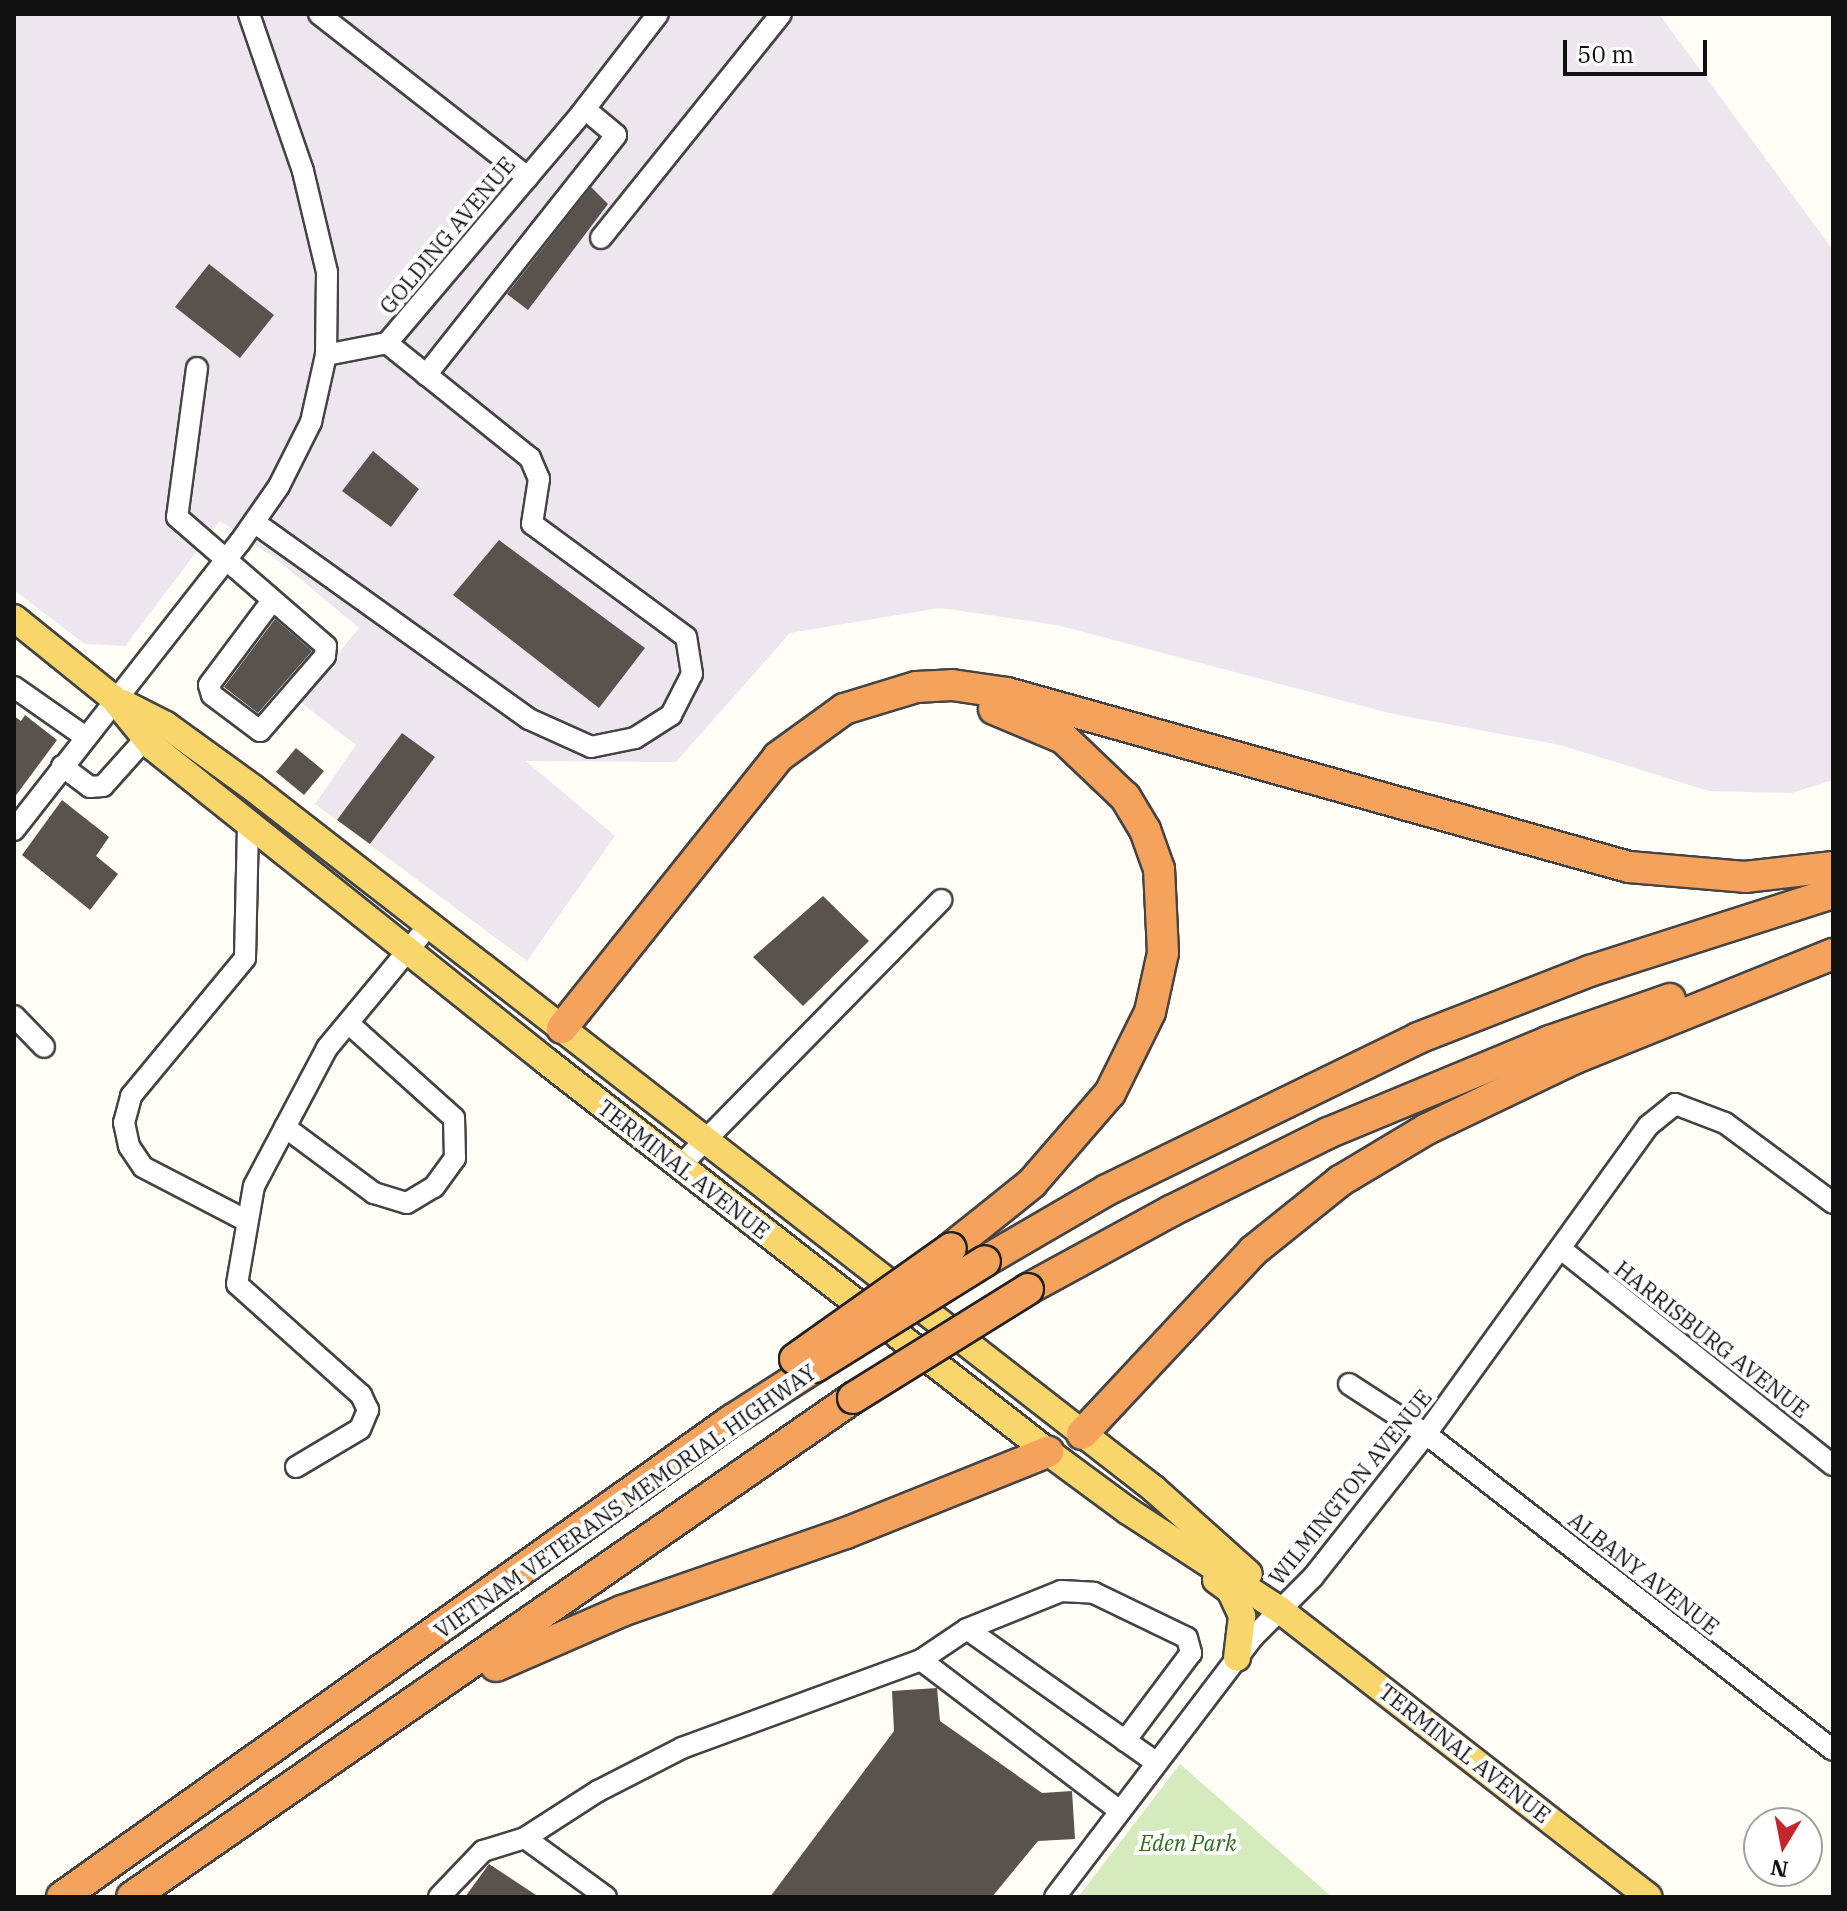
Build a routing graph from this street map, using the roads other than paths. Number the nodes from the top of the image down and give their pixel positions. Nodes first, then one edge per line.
1 (249, 14) edge
2 (319, 14) edge
3 (658, 14) edge
4 (781, 14) edge
5 (585, 109) junction
6 (528, 177) junction
7 (601, 238) dead end
8 (387, 343) junction
9 (326, 355) junction
10 (197, 368) dead end
11 (426, 375) junction
12 (254, 522) junction
13 (225, 560) junction
14 (271, 602) junction
15 (14, 618) edge
16 (14, 687) edge
17 (113, 698) junction
18 (84, 736) junction
19 (146, 738) junction
20 (62, 766) junction
21 (248, 823) junction
22 (14, 830) edge
23 (1833, 867) edge
24 (1833, 893) edge
25 (941, 900) dead end
26 (429, 925) junction
27 (407, 952) junction
28 (1833, 952) edge
29 (14, 1016) edge
30 (348, 1023) junction
31 (570, 1034) junction
32 (44, 1047) dead end
33 (546, 1061) junction
34 (285, 1127) junction
35 (705, 1140) junction
36 (680, 1166) junction
37 (1833, 1203) edge
38 (247, 1221) junction
39 (1561, 1249) junction
40 (805, 1363) junction
41 (1349, 1384) dead end
42 (1082, 1434) junction
43 (1426, 1434) junction
44 (1048, 1452) junction
45 (1833, 1465) edge
46 (296, 1467) dead end
47 (1128, 1511) junction
48 (1280, 1610) junction
49 (967, 1629) junction
50 (1237, 1658) junction
51 (921, 1660) junction
52 (1125, 1741) junction
53 (362, 1742) junction
54 (1833, 1750) edge
55 (1157, 1763) junction
56 (1120, 1811) junction
57 (525, 1838) junction
58 (62, 1897) edge
59 (132, 1897) edge
60 (439, 1897) edge
61 (606, 1897) edge
62 (1055, 1897) edge
63 (1649, 1897) edge

1 - 9 street
2 - 6 street
3 - 5 street, GOLDING AVENUE
4 - 7 street
5 - 6 street, GOLDING AVENUE
5 - 11 street
6 - 8 street, GOLDING AVENUE
8 - 9 street, GOLDING AVENUE
8 - 11 street
9 - 12 street
10 - 13 street
11 - 12 street
12 - 13 street
13 - 14 street
13 - 17 street
14 - 14 street
15 - 17 main road, TERMINAL AVENUE
16 - 18 street
17 - 18 street
17 - 19 main road, TERMINAL AVENUE
17 - 26 main road, TERMINAL AVENUE
18 - 20 street
19 - 20 street
19 - 21 main road, TERMINAL AVENUE
20 - 22 street
21 - 27 main road, TERMINAL AVENUE
21 - 38 street
23 - 31 highway
24 - 40 highway, VIETNAM VETERANS MEMORIAL HIGHWAY, bridge
25 - 35 street
26 - 27 street
26 - 31 main road, TERMINAL AVENUE
27 - 30 street
27 - 33 main road, TERMINAL AVENUE
28 - 42 highway
28 - 53 highway, VIETNAM VETERANS MEMORIAL HIGHWAY, bridge
29 - 32 street
30 - 34 street
30 - 34 street
31 - 33 main road
31 - 35 main road, TERMINAL AVENUE
31 - 40 highway, bridge
33 - 36 main road, TERMINAL AVENUE
34 - 38 street
35 - 36 street
35 - 42 main road, TERMINAL AVENUE
36 - 44 main road, TERMINAL AVENUE
37 - 39 street, WILMINGTON AVENUE
38 - 46 street
39 - 43 street, WILMINGTON AVENUE
39 - 45 street, HARRISBURG AVENUE
40 - 58 highway, VIETNAM VETERANS MEMORIAL HIGHWAY
41 - 43 street, ALBANY AVENUE
42 - 44 main road
42 - 48 main road, TERMINAL AVENUE
43 - 48 street, WILMINGTON AVENUE
43 - 54 street, ALBANY AVENUE
44 - 47 main road, TERMINAL AVENUE
44 - 53 highway
47 - 48 main road, TERMINAL AVENUE
47 - 50 main road
48 - 50 street, WILMINGTON AVENUE
48 - 63 main road, TERMINAL AVENUE
49 - 51 street
49 - 52 street
49 - 52 street
50 - 55 street, WILMINGTON AVENUE
51 - 56 street
51 - 57 street
52 - 55 street
53 - 59 highway, VIETNAM VETERANS MEMORIAL HIGHWAY
55 - 56 street, WILMINGTON AVENUE
56 - 62 street, WILMINGTON AVENUE
57 - 60 street
57 - 61 street

